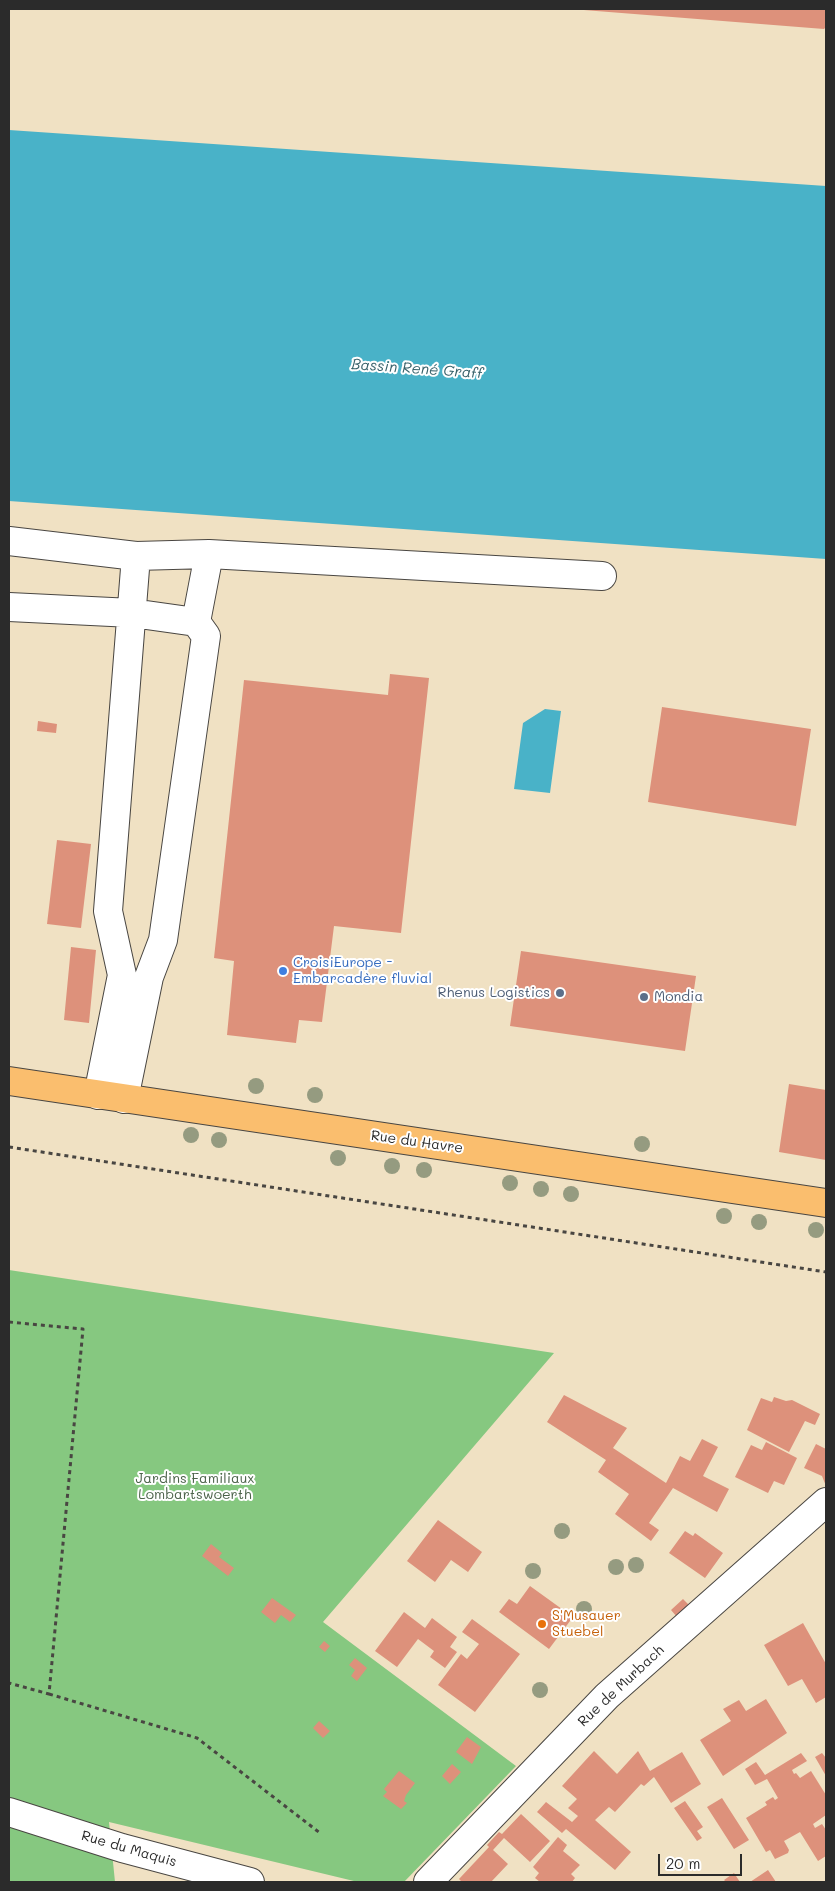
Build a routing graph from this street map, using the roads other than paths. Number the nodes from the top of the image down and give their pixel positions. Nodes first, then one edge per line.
1 (9, 542) edge
2 (209, 554) junction
3 (136, 556) junction
4 (602, 576) dead end
5 (9, 607) edge
6 (132, 613) junction
7 (196, 622) junction
8 (122, 974) junction
9 (149, 977) junction
10 (9, 1081) edge
11 (98, 1094) junction
12 (124, 1098) junction
13 (826, 1203) edge
14 (826, 1502) edge
15 (9, 1812) edge
16 (250, 1882) edge
17 (428, 1882) edge

1 - 3 street
2 - 3 street
2 - 4 street
2 - 7 street
3 - 6 street
5 - 6 street
6 - 7 street
6 - 8 street
7 - 9 street
8 - 9 street
8 - 11 street
9 - 12 street
10 - 11 main road, Rue du Havre
11 - 12 main road, Rue du Havre
12 - 13 main road, Rue du Havre
14 - 17 street, Rue de Murbach
15 - 16 street, Rue du Maquis

